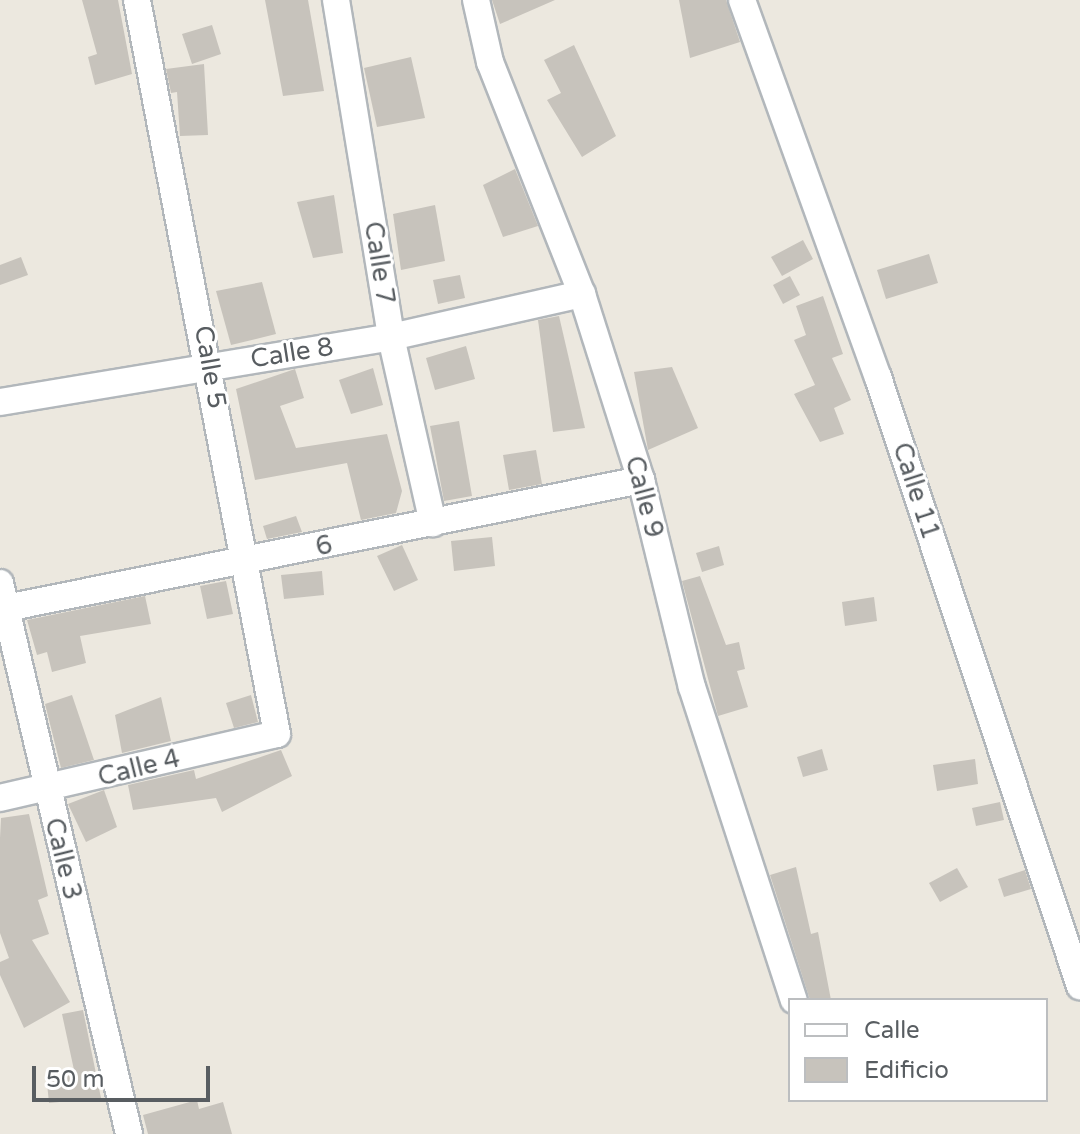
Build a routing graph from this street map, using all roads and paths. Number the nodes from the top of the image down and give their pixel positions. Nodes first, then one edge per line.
1 (137, 0) edge
2 (336, 0) edge
3 (476, 0) edge
4 (742, 0) edge
5 (582, 294) junction
6 (391, 337) junction
7 (211, 366) junction
8 (0, 402) edge
9 (641, 480) junction
10 (433, 523) junction
11 (244, 563) junction
12 (2, 590) edge
13 (277, 734) joint
14 (46, 791) junction
15 (0, 798) edge
16 (1080, 986) edge
17 (793, 998) edge
18 (129, 1134) edge

1 - 7 street, Calle 5
2 - 6 street, Calle 7
3 - 5 street, Calle 9
4 - 16 street, Calle 11
5 - 6 street, Calle 8
5 - 9 street, Calle 9
6 - 7 street, Calle 8
6 - 10 street, Calle 7
7 - 8 street, Calle 8
7 - 11 street, Calle 5
9 - 10 street, 6
9 - 17 street, Calle 9
10 - 11 street, 6
11 - 12 street, 6
11 - 13 street, Calle 5
12 - 14 street, Calle 3
13 - 14 street, Calle 4
14 - 15 street, Calle 4
14 - 18 street, Calle 3

